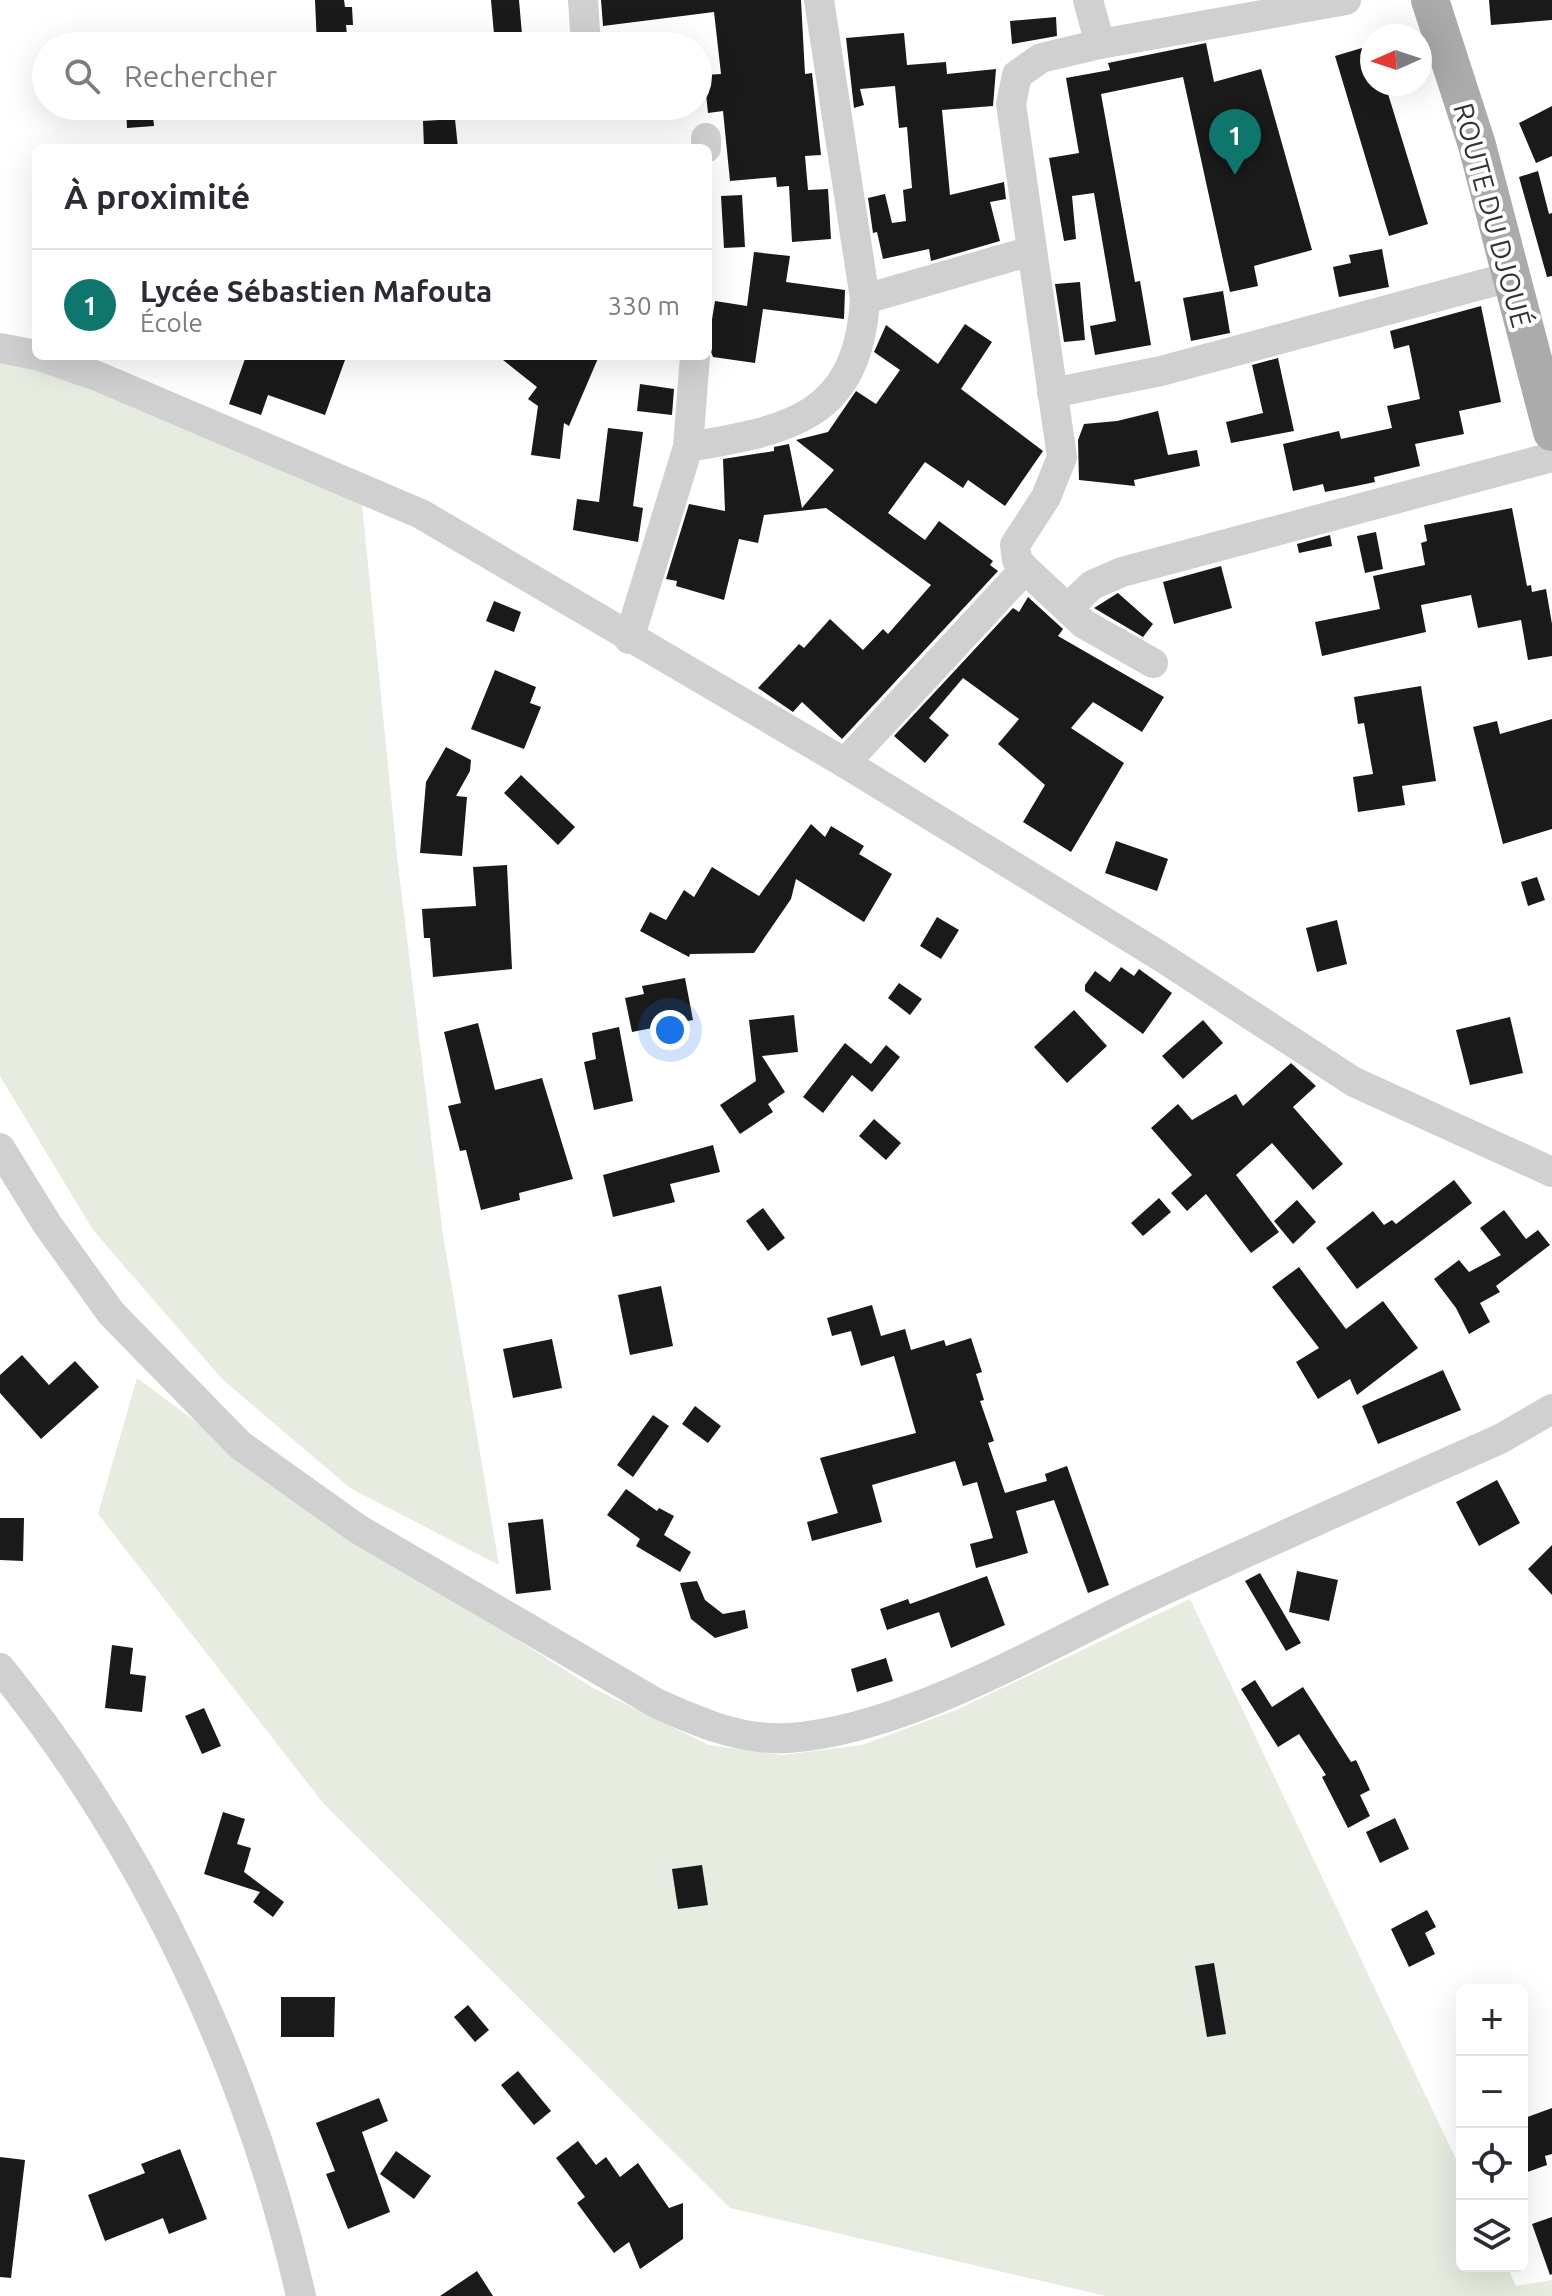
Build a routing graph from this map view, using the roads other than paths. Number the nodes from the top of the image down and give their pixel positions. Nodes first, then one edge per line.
1 (583, 0) edge
2 (819, 0) edge
3 (1088, 0) edge
4 (1346, 0) edge
5 (1430, 0) edge
6 (585, 31) dead end
7 (1100, 44) junction
8 (1031, 251) junction
9 (1510, 277) junction
10 (865, 299) junction
11 (0, 348) edge
12 (32, 354) edge
13 (52, 360) edge
14 (695, 360) edge
15 (1052, 393) junction
16 (1552, 432) edge
17 (688, 447) junction
18 (1552, 457) edge
19 (1025, 569) junction
20 (1068, 608) junction
21 (629, 639) junction
22 (1153, 663) dead end
23 (845, 763) junction
24 (0, 1148) edge
25 (1552, 1172) edge
26 (1552, 1409) edge
27 (0, 1668) edge
28 (301, 2296) edge

1 - 6 street
2 - 10 street
3 - 7 street
4 - 7 street
5 - 9 main road, ROUTE DU DJOUÉ
7 - 8 street
8 - 10 street
8 - 15 street
9 - 15 street
9 - 16 main road, ROUTE DU DJOUÉ
10 - 17 street
11 - 12 street
13 - 21 street
14 - 17 street
15 - 19 street
17 - 21 street
18 - 20 street
19 - 20 street
19 - 23 street
20 - 22 street
21 - 23 street
23 - 25 street
24 - 26 street
27 - 28 street

